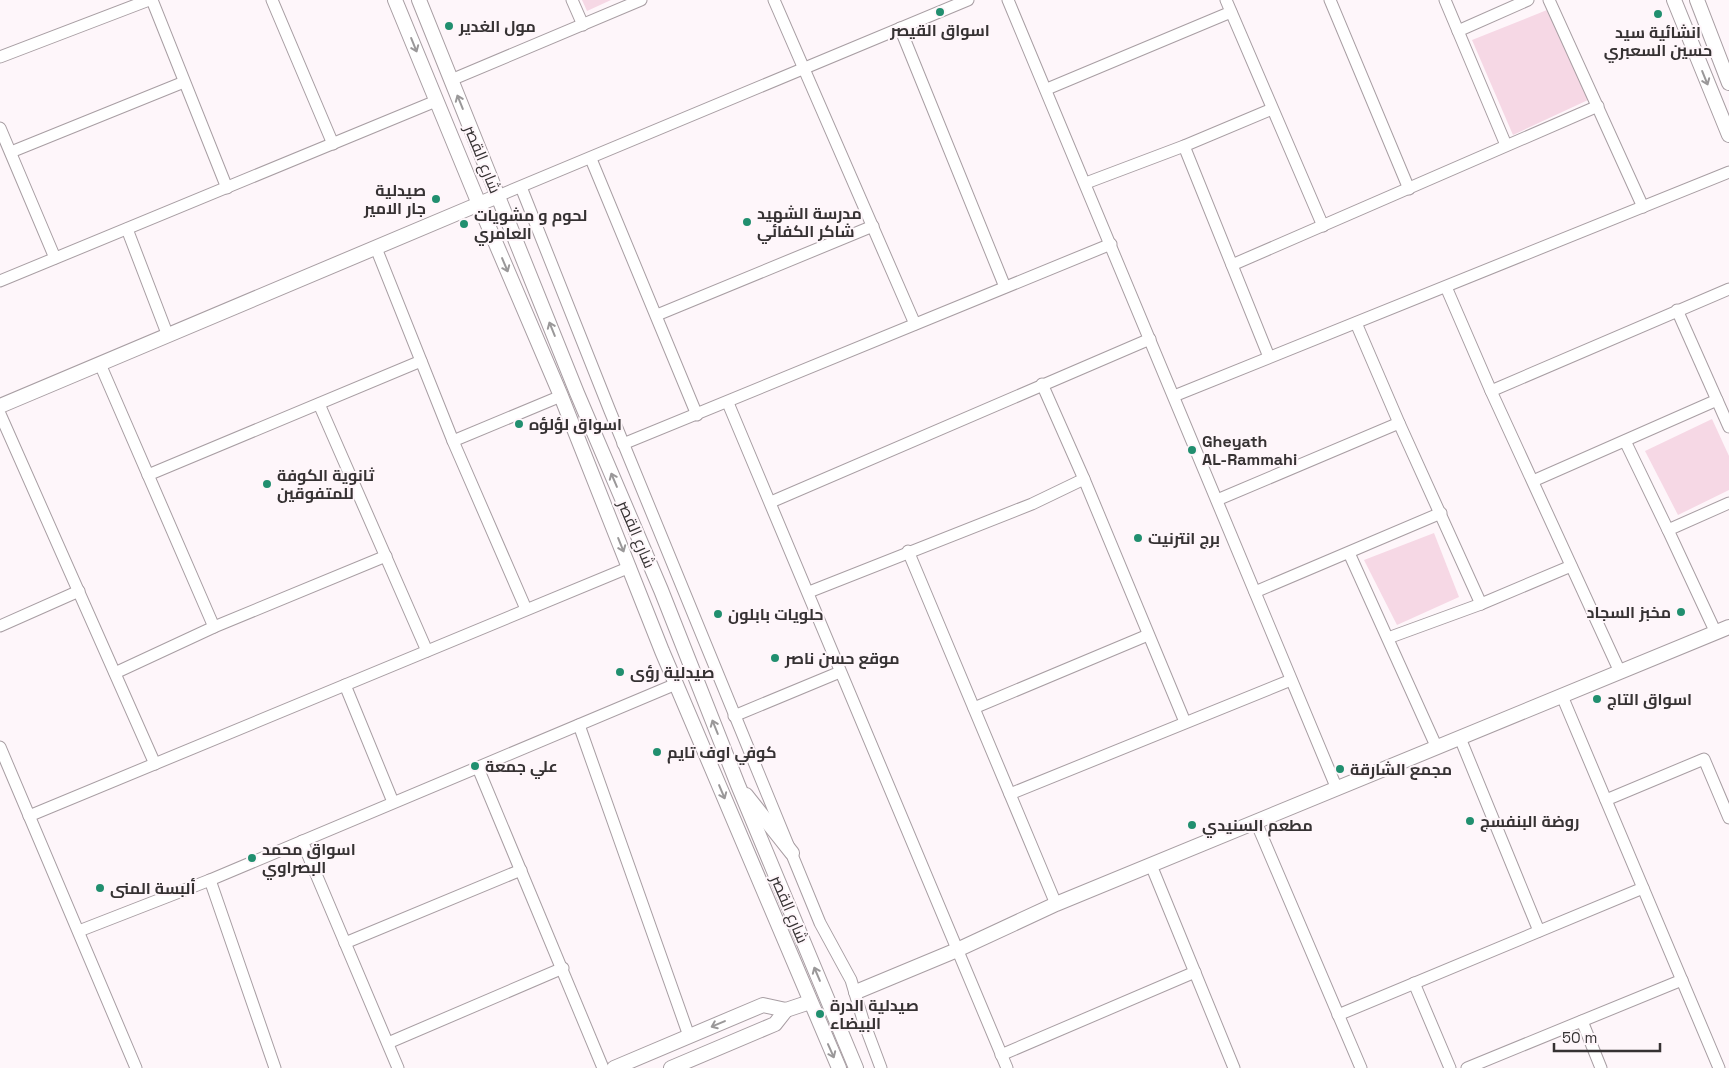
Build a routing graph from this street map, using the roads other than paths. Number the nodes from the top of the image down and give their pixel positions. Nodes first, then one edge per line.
1 (150, 0) edge
2 (272, 0) edge
3 (396, 0) edge
4 (419, 0) edge
5 (572, 0) edge
6 (641, 0) edge
7 (774, 0) edge
8 (968, 0) edge
9 (1008, 0) edge
10 (1226, 0) edge
11 (1330, 0) edge
12 (1444, 0) edge
13 (1528, 0) edge
14 (1549, 0) edge
15 (1674, 0) edge
16 (1697, 0) edge
17 (1231, 12) junction
18 (583, 25) junction
19 (900, 28) junction
20 (1458, 31) junction
21 (0, 57) edge
22 (804, 68) junction
23 (451, 80) junction
24 (184, 82) junction
25 (1729, 83) edge
26 (1047, 89) junction
27 (436, 101) junction
28 (1598, 106) junction
29 (1272, 109) junction
30 (0, 128) edge
31 (1729, 135) edge
32 (333, 144) junction
33 (1506, 145) junction
34 (1184, 146) junction
35 (12, 152) junction
36 (591, 159) junction
37 (1729, 172) edge
38 (1086, 183) junction
39 (520, 187) junction
40 (227, 188) junction
41 (1409, 189) junction
42 (498, 196) junction
43 (479, 204) junction
44 (1643, 207) junction
45 (873, 226) junction
46 (1323, 226) junction
47 (127, 229) junction
48 (1111, 244) junction
49 (376, 248) junction
50 (55, 258) junction
51 (1232, 265) junction
52 (0, 281) edge
53 (1446, 286) junction
54 (1005, 287) junction
55 (1729, 288) edge
56 (1677, 310) junction
57 (657, 315) junction
58 (1356, 323) junction
59 (916, 324) junction
60 (168, 336) junction
61 (1150, 339) junction
62 (1269, 357) junction
63 (421, 361) junction
64 (100, 364) junction
65 (1042, 384) junction
66 (1491, 391) junction
67 (561, 396) junction
68 (1174, 396) junction
69 (1717, 400) junction
70 (728, 403) junction
71 (319, 404) junction
72 (0, 406) edge
73 (0, 414) edge
74 (698, 415) junction
75 (1399, 423) junction
76 (1729, 427) edge
77 (453, 440) junction
78 (1625, 440) junction
79 (623, 444) junction
80 (148, 475) junction
81 (1084, 478) junction
82 (1533, 481) junction
83 (1217, 500) junction
84 (771, 502) junction
85 (1729, 503) edge
86 (1440, 513) junction
87 (1668, 530) junction
88 (908, 551) junction
89 (1349, 553) junction
90 (386, 556) junction
91 (1571, 566) junction
92 (630, 568) junction
93 (661, 590) junction
94 (79, 591) junction
95 (809, 592) junction
96 (1255, 592) junction
97 (642, 598) junction
98 (1480, 604) junction
99 (526, 609) junction
100 (0, 626) edge
101 (214, 627) junction
102 (1723, 630) edge
103 (1148, 635) junction
104 (1388, 638) junction
105 (682, 644) junction
106 (427, 651) junction
107 (662, 651) junction
108 (840, 672) junction
109 (1620, 672) junction
110 (115, 673) junction
111 (1291, 680) junction
112 (676, 684) junction
113 (345, 685) junction
114 (1562, 696) junction
115 (974, 708) junction
116 (734, 716) junction
117 (1185, 722) junction
118 (579, 725) junction
119 (1460, 738) junction
120 (0, 747) edge
121 (1437, 748) junction
122 (155, 764) junction
123 (478, 768) junction
124 (738, 785) junction
125 (1336, 789) junction
126 (1010, 794) junction
127 (1606, 800) junction
128 (392, 802) junction
129 (29, 816) junction
130 (1729, 818) edge
131 (1256, 822) junction
132 (302, 841) junction
133 (792, 853) junction
134 (1151, 865) junction
135 (521, 870) junction
136 (210, 880) junction
137 (1643, 888) junction
138 (1056, 904) junction
139 (79, 931) junction
140 (1539, 931) junction
141 (345, 943) junction
142 (957, 950) junction
143 (563, 968) junction
144 (1195, 972) junction
145 (1682, 980) junction
146 (1414, 983) junction
147 (856, 992) junction
148 (810, 1002) junction
149 (786, 1010) junction
150 (1338, 1015) junction
151 (1582, 1021) junction
152 (690, 1036) junction
153 (388, 1043) junction
154 (1001, 1054) junction
155 (136, 1068) edge
156 (275, 1068) edge
157 (398, 1068) edge
158 (603, 1068) edge
159 (614, 1068) edge
160 (671, 1068) edge
161 (839, 1068) edge
162 (856, 1068) edge
163 (881, 1068) edge
164 (1007, 1068) edge
165 (1234, 1068) edge
166 (1361, 1068) edge
167 (1450, 1068) edge
168 (1467, 1068) edge
169 (1601, 1068) edge
170 (1719, 1068) edge

1 - 21 street
1 - 24 street
2 - 32 street
3 -> 27 street, شارع القصر
4 - 23 street, شارع القصر
5 - 18 street
6 - 18 street
7 - 22 street
8 - 19 street
9 - 26 street
10 - 17 street
11 - 41 street
12 - 20 street
13 - 20 street
14 - 28 street
15 -> 31 street
16 - 25 street
17 - 26 street
17 - 29 street
18 - 23 street
19 - 22 street
19 - 54 street
20 - 33 street
22 - 36 street
22 - 45 street
42 -> 23 street, شارع القصر
24 - 35 street
24 - 40 street
26 - 38 street
27 - 32 street
27 - 43 street, شارع القصر
28 - 33 street
28 - 44 street
29 - 34 street
29 - 46 street
30 - 35 street
32 - 40 street
33 - 41 street
34 - 38 street
34 - 51 street
35 - 50 street
36 - 39 street
36 - 57 street
37 - 44 street
38 - 48 street
39 - 42 street
39 - 79 street
40 - 47 street
41 - 46 street
42 - 43 street
93 -> 42 street, شارع القصر
43 - 49 street
43 -> 67 street, شارع القصر
44 - 53 street
45 - 57 street
45 - 59 street
46 - 51 street
47 - 50 street
47 - 60 street
48 - 54 street
48 - 61 street
49 - 60 street
49 - 63 street
50 - 52 street
51 - 62 street
53 - 58 street
53 - 66 street
54 - 59 street
55 - 56 street
56 - 66 street
56 - 69 street
57 - 74 street
58 - 62 street
58 - 75 street
59 - 70 street
60 - 64 street
61 - 65 street
61 - 68 street
62 - 68 street
63 - 71 street
63 - 77 street
64 - 72 street
64 - 80 street
65 - 81 street
65 - 84 street
66 - 82 street
67 - 77 street
67 -> 92 street, شارع القصر
68 - 83 street
69 - 76 street
69 - 78 street
70 - 74 street
70 - 84 street
71 - 80 street
71 - 90 street
73 - 94 street
74 - 79 street
75 - 83 street
75 - 86 street
77 - 99 street
78 - 82 street
78 - 87 street
79 - 116 street
80 - 101 street
81 - 88 street
81 - 103 street
82 - 91 street
83 - 96 street
84 - 95 street
85 - 87 street
86 - 89 street
86 - 98 street
87 - 102 street
88 - 95 street
88 - 115 street
89 - 96 street
89 - 104 street
90 - 101 street
90 - 106 street
91 - 98 street
91 - 109 street
92 - 97 street, شارع القصر
92 - 99 street
93 - 97 street
93 - 105 street, شارع القصر
94 - 100 street
94 - 110 street
95 - 108 street
96 - 111 street
97 - 107 street, شارع القصر
98 - 104 street
99 - 106 street
101 - 110 street
102 - 109 street
103 - 115 street
103 - 117 street
104 - 121 street
105 - 107 street
124 -> 105 street, شارع القصر
106 - 113 street
107 - 112 street, شارع القصر
108 - 116 street
108 - 142 street
109 - 114 street
110 - 122 street
111 - 117 street
111 - 125 street
112 - 118 street
112 -> 148 street, شارع القصر
113 - 122 street
113 - 128 street
114 - 119 street
114 - 127 street
115 - 126 street
116 - 133 street
117 - 126 street
118 - 123 street
118 - 152 street
119 - 121 street
119 - 140 street
120 - 129 street
121 - 125 street
122 - 129 street
123 - 128 street
123 - 135 street
124 - 133 street
162 -> 124 street, شارع القصر
125 - 131 street
126 - 138 street
127 - 130 street
127 - 137 street
128 - 132 street
129 - 139 street
131 - 134 street
131 - 150 street
132 - 136 street
132 - 141 street
133 - 147 street
134 - 138 street
134 - 144 street
135 - 141 street
135 - 143 street
136 - 139 street
136 - 156 street
137 - 140 street
137 - 145 street
138 - 142 street
139 - 155 street
140 - 146 street
141 - 153 street
142 - 147 street
142 - 154 street
143 - 153 street
143 - 158 street
144 - 154 street
144 - 165 street
145 - 151 street
145 - 170 street
146 - 150 street
146 - 167 street
147 - 163 street
148 - 149 street
148 -> 161 street, شارع القصر
149 -> 152 street
149 - 160 street
150 - 166 street
151 - 168 street
151 - 169 street
152 - 159 street
153 - 157 street
154 - 164 street

